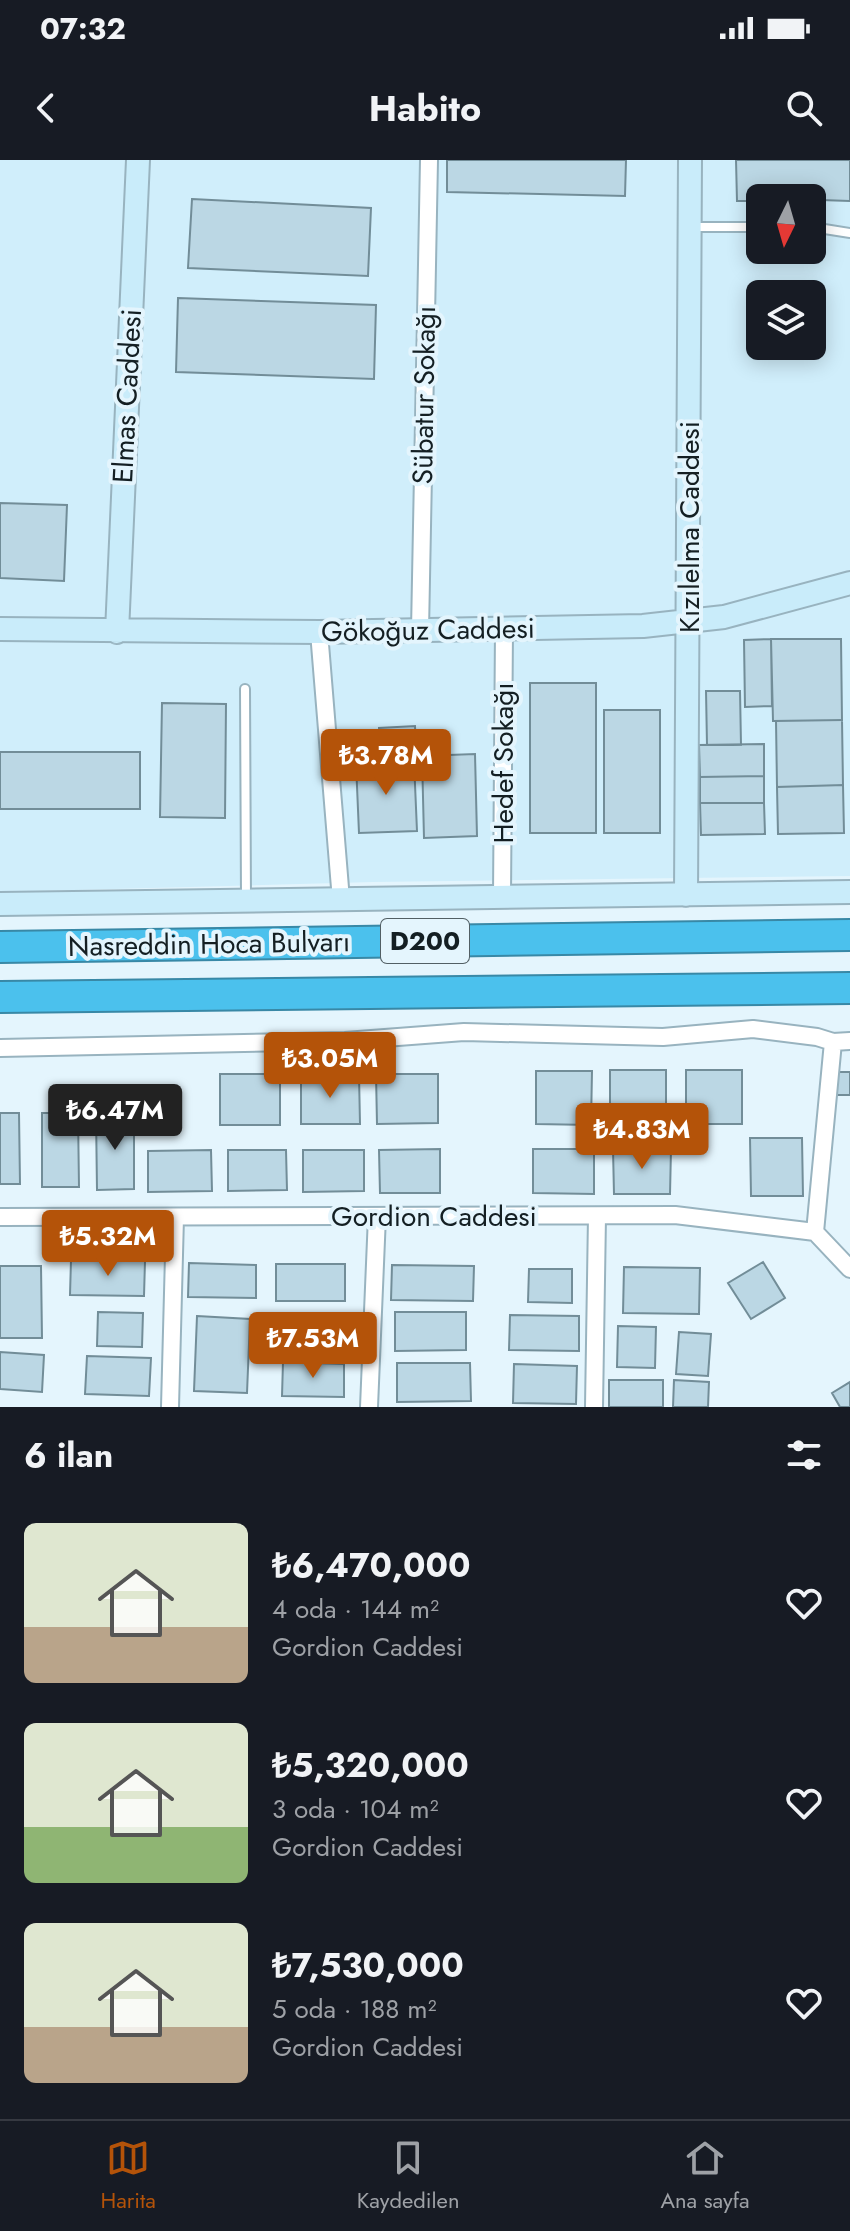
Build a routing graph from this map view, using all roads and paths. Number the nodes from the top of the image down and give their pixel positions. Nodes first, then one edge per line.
1 (138, 160) edge
2 (429, 160) edge
3 (690, 160) edge
4 (690, 227) junction
5 (746, 227) edge
6 (826, 229) edge
7 (850, 233) edge
8 (850, 583) edge
9 (689, 623) junction
10 (0, 629) edge
11 (504, 629) junction
12 (420, 631) junction
13 (117, 632) junction
14 (319, 632) junction
15 (245, 689) dead end
16 (850, 892) edge
17 (686, 895) junction
18 (502, 897) junction
19 (341, 900) junction
20 (246, 901) junction
21 (0, 904) edge
22 (850, 935) edge
23 (0, 947) edge
24 (850, 988) edge
25 (0, 997) edge
26 (842, 1042) edge
27 (0, 1048) edge
28 (377, 1216) junction
29 (597, 1216) junction
30 (0, 1217) edge
31 (175, 1217) junction
32 (815, 1232) junction
33 (850, 1269) edge
34 (170, 1407) edge
35 (369, 1407) edge
36 (594, 1407) edge

1 - 13 street, Elmas Caddesi
2 - 12 street, Sübatur Sokağı
3 - 4 street, Kızılelma Caddesi
4 - 5 lane
4 - 9 street, Kızılelma Caddesi
6 - 7 lane
8 - 9 street, Gökoğuz Caddesi
9 - 11 street, Gökoğuz Caddesi
9 - 17 street, Kızılelma Caddesi
10 - 13 street, Gökoğuz Caddesi
11 - 12 street, Gökoğuz Caddesi
11 - 18 street, Hedef Sokağı
12 - 14 street, Gökoğuz Caddesi
13 - 14 street, Gökoğuz Caddesi
14 - 19 street
15 - 20 lane
16 - 17 street
17 - 18 street
18 - 19 street
19 - 20 street
20 - 21 street
22 - 23 highway, Nasreddin Hoca Bulvarı / D200
24 - 25 highway, Nasreddin Hoca Bulvarı / D200
26 - 27 street
26 - 32 street
28 - 29 street, Gordion Caddesi
28 - 31 street, Gordion Caddesi
28 - 35 street
29 - 32 street, Gordion Caddesi
29 - 36 street
30 - 31 street, Gordion Caddesi
31 - 34 street
32 - 33 street

